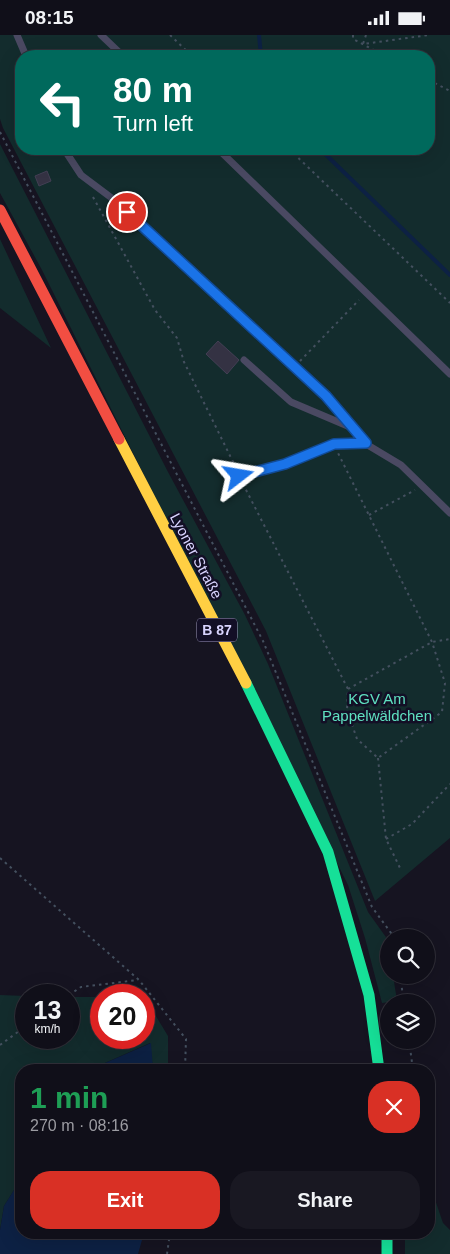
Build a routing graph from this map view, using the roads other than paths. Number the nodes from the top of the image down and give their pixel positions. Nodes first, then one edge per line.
1 (17, 35) edge
2 (101, 35) edge
3 (23, 50) edge
4 (117, 50) edge
5 (68, 155) edge
6 (224, 155) edge
7 (0, 210) edge
8 (244, 360) dead end
9 (450, 374) edge
10 (352, 427) junction
11 (366, 443) junction
12 (239, 476) road end
13 (450, 513) edge
14 (378, 1064) edge
15 (387, 1239) edge
16 (387, 1254) edge

1 - 3 lane
2 - 4 lane
5 - 10 lane
6 - 9 lane
7 - 14 main road, Lyoner Straße / B 87
8 - 10 lane
10 - 11 lane
11 - 12 lane
11 - 13 lane
15 - 16 main road

